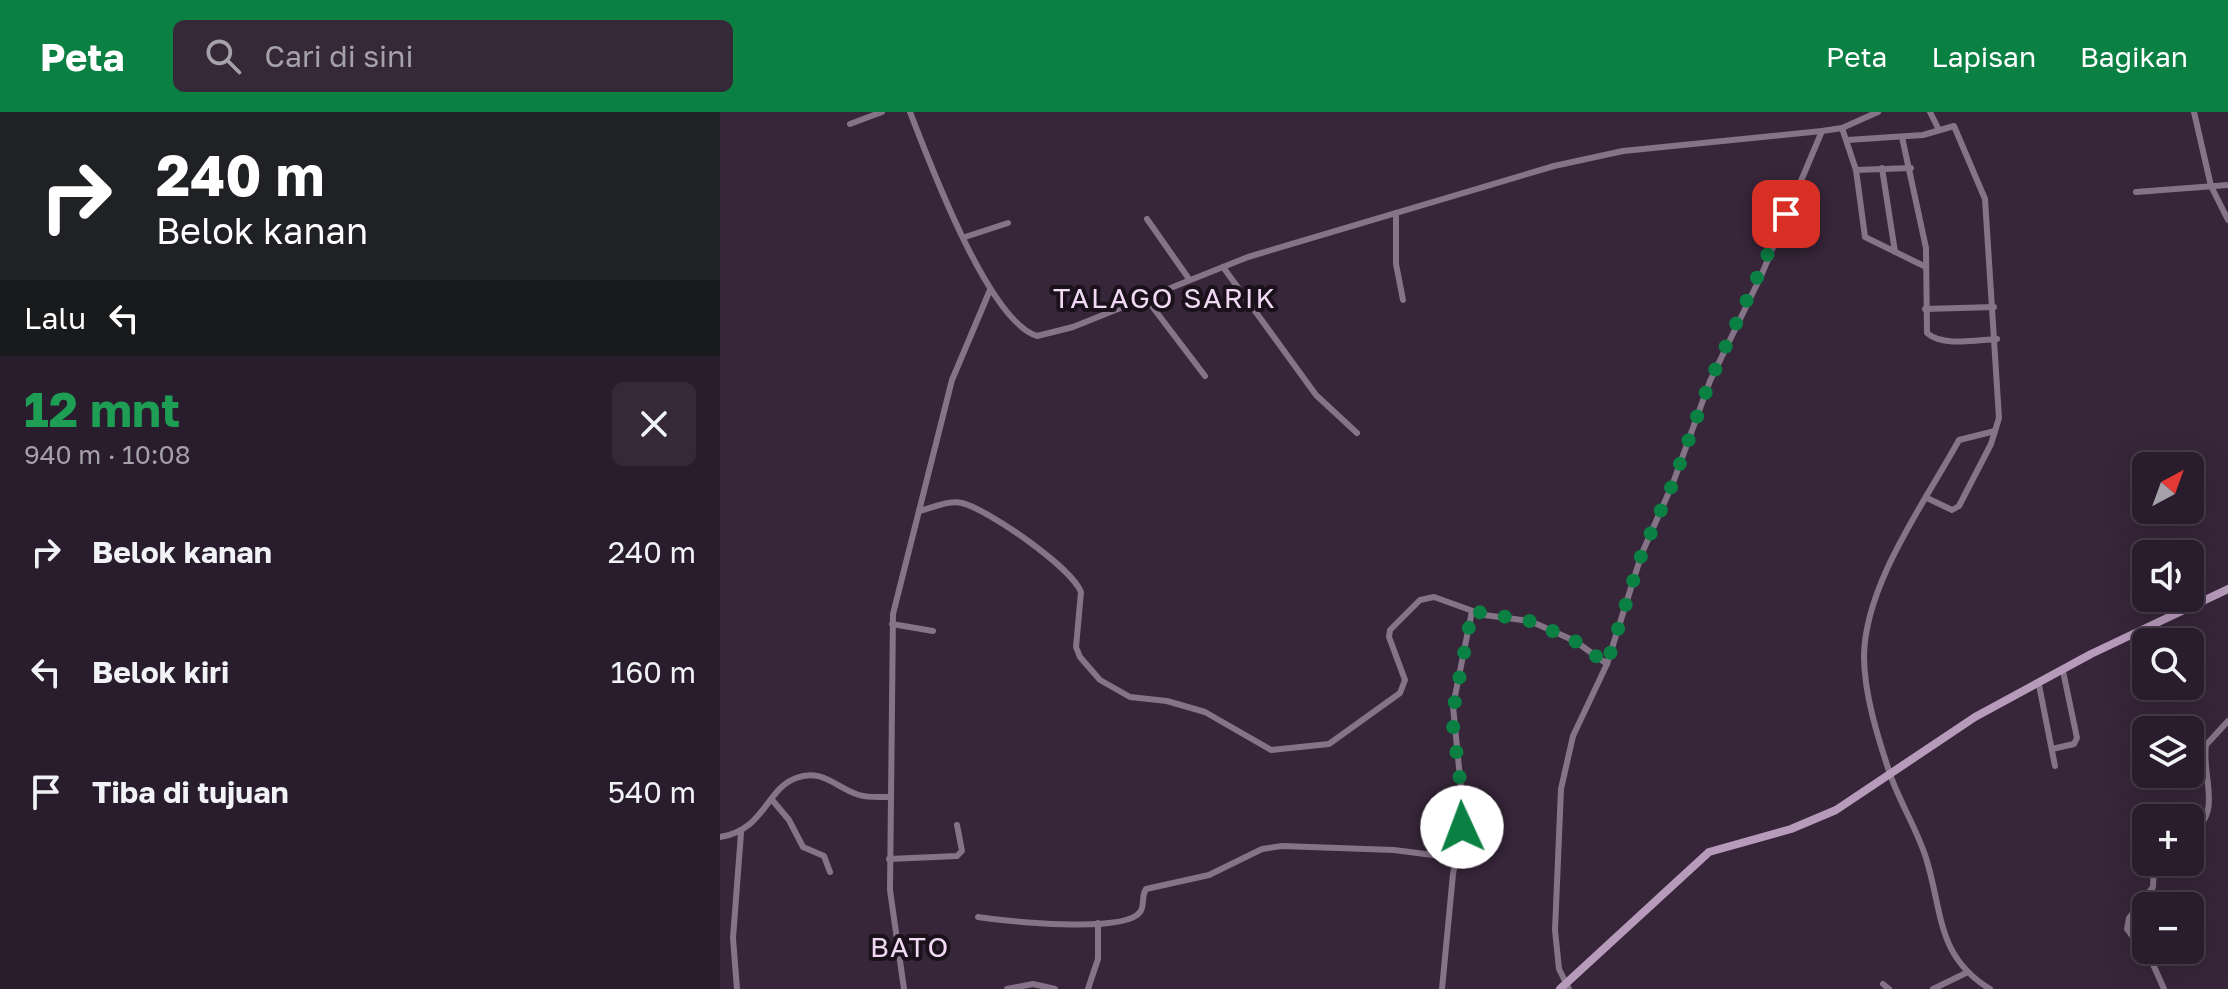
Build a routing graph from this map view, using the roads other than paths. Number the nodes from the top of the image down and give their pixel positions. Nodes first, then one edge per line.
1 (882, 112) edge
2 (910, 112) edge
3 (1878, 112) edge
4 (1930, 112) edge
5 (2194, 112) edge
6 (850, 124) dead end
7 (1842, 128) junction
8 (1938, 128) junction
9 (1822, 131) junction
10 (1902, 137) junction
11 (1847, 140) junction
12 (1882, 168) junction
13 (1911, 168) junction
14 (1856, 170) junction
15 (2228, 185) edge
16 (2211, 186) junction
17 (2136, 192) dead end
18 (1396, 216) junction
19 (1147, 219) dead end
20 (2228, 220) edge
21 (1008, 223) dead end
22 (965, 237) junction
23 (1895, 252) junction
24 (1223, 267) junction
25 (1926, 267) junction
26 (1189, 279) junction
27 (990, 290) junction
28 (1145, 297) junction
29 (1403, 300) dead end
30 (1994, 307) junction
31 (1925, 309) junction
32 (1997, 339) junction
33 (1205, 376) dead end
34 (1995, 431) junction
35 (1357, 433) dead end
36 (1927, 498) junction
37 (919, 511) junction
38 (2228, 589) edge
39 (1472, 611) junction
40 (892, 624) junction
41 (933, 631) dead end
42 (1607, 664) junction
43 (2063, 671) junction
44 (2039, 685) junction
45 (2228, 721) edge
46 (2052, 749) junction
47 (2055, 766) dead end
48 (1891, 777) junction
49 (890, 797) junction
50 (773, 801) junction
51 (2204, 822) edge
52 (957, 825) dead end
53 (741, 833) junction
54 (720, 837) edge
55 (1456, 858) junction
56 (889, 859) junction
57 (830, 872) dead end
58 (2153, 876) edge
59 (978, 917) dead end
60 (1098, 923) junction
61 (1966, 973) junction
62 (1565, 987) edge
63 (737, 989) edge
64 (904, 989) edge
65 (1007, 989) edge
66 (1055, 989) edge
67 (1088, 989) edge
68 (1442, 989) edge
69 (1933, 989) edge
70 (1990, 989) edge
71 (2164, 989) edge

1 - 6 street
2 - 22 street
3 - 7 street
4 - 8 street
5 - 16 street
7 - 9 street
7 - 11 street
8 - 10 street
8 - 30 street
9 - 18 street
9 - 42 street
10 - 11 street
10 - 13 street
11 - 14 street
12 - 13 street
12 - 14 street
12 - 23 street
13 - 25 street
14 - 23 street
15 - 16 street
16 - 17 street
16 - 20 street
18 - 24 street
18 - 29 street
19 - 26 street
21 - 22 street
22 - 27 street
23 - 25 street
24 - 26 street
24 - 35 street
25 - 31 street
26 - 28 street
27 - 28 street
27 - 37 street
28 - 33 street
30 - 31 street
30 - 32 street
31 - 32 street
32 - 34 street
34 - 36 street
34 - 36 street
36 - 48 street
37 - 39 street
37 - 40 street
38 - 43 street
39 - 42 street
39 - 55 street
40 - 41 street
40 - 49 street
42 - 62 street
43 - 44 street
43 - 46 street
44 - 46 street
44 - 48 street
45 - 51 street
46 - 47 street
48 - 61 street
48 - 62 street
49 - 50 street
49 - 56 street
50 - 53 street
50 - 57 street
52 - 56 street
53 - 54 street
53 - 63 street
55 - 60 street
55 - 68 street
56 - 64 street
58 - 71 street
59 - 60 street
60 - 67 street
61 - 69 street
61 - 70 street
65 - 66 street

